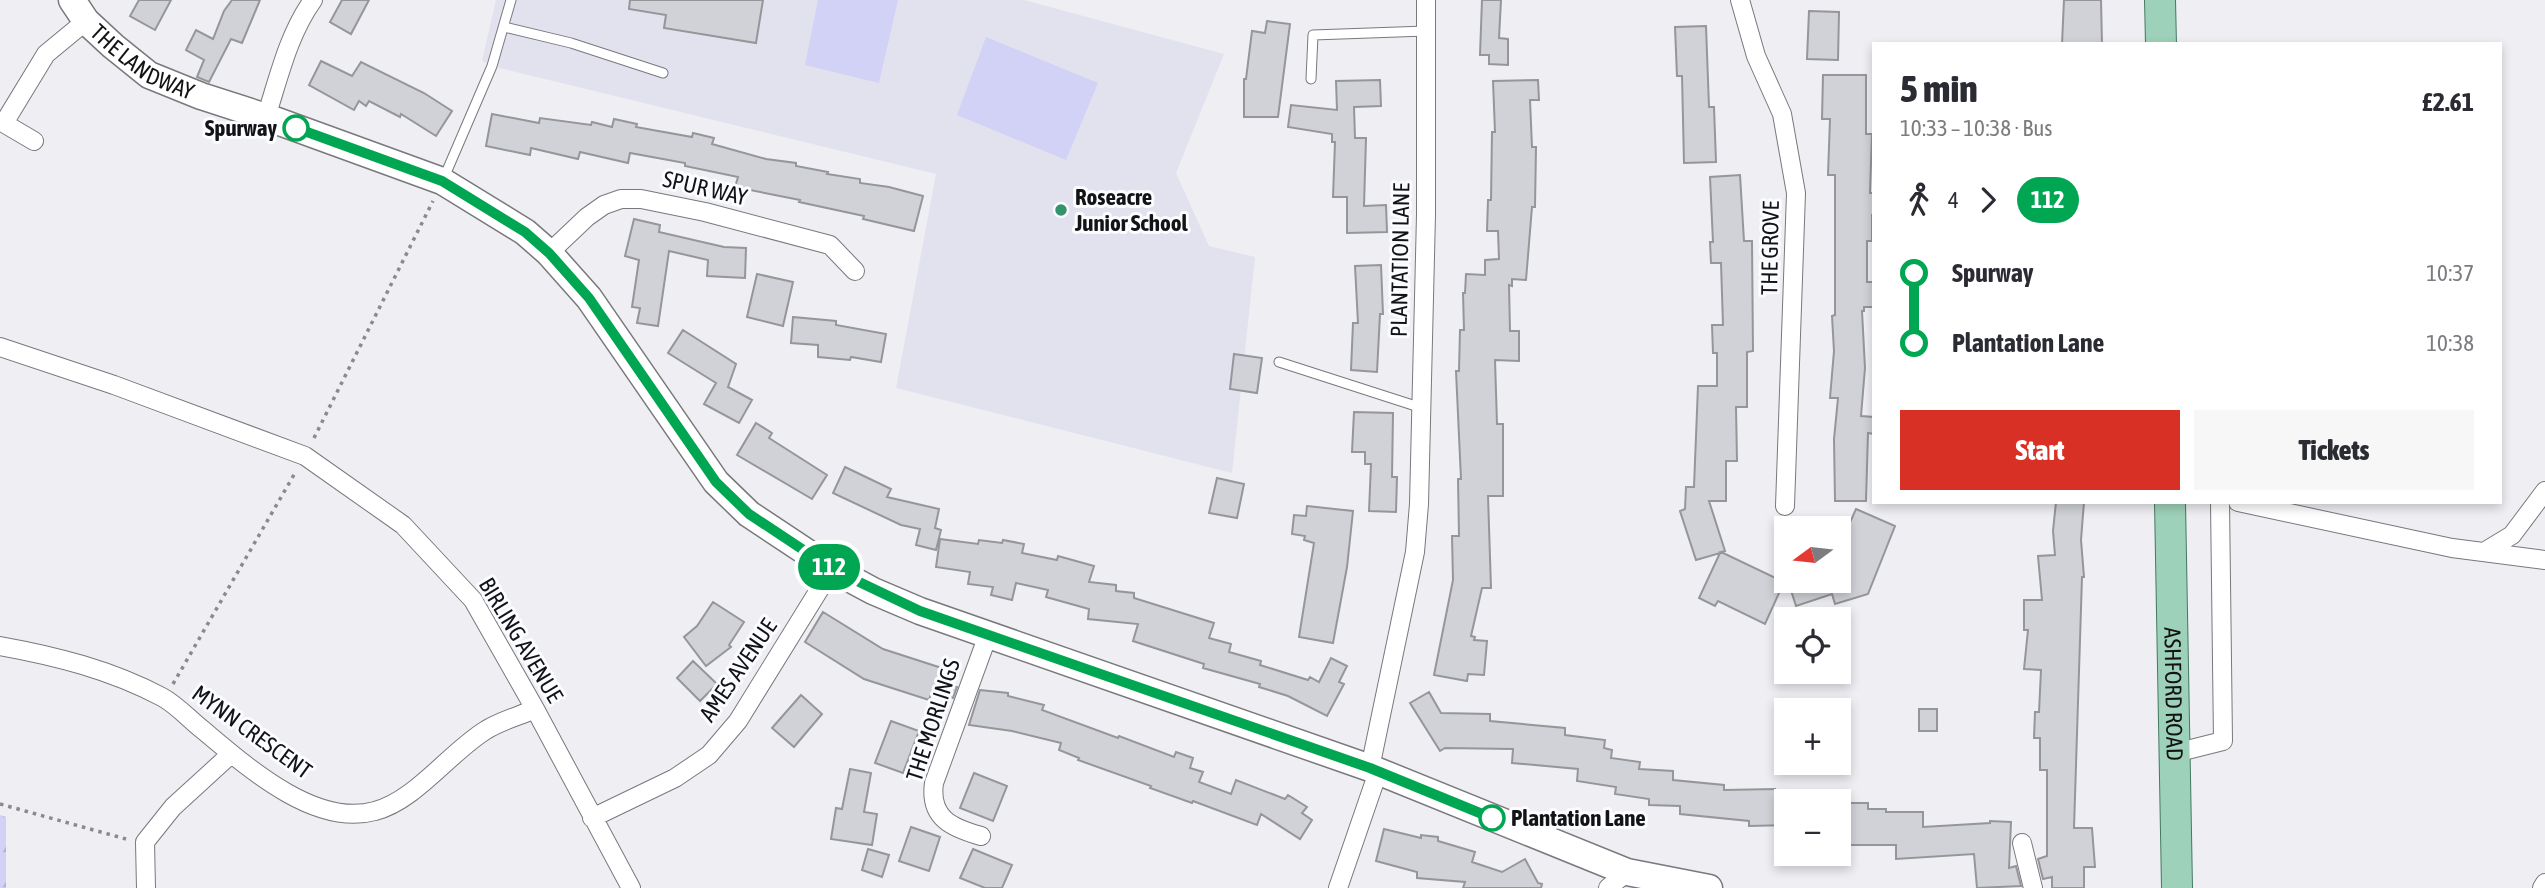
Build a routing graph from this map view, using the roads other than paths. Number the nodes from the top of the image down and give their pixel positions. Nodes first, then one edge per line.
1 (313, 0) edge
2 (511, 0) edge
3 (1426, 0) edge
4 (1740, 0) edge
5 (2160, 0) edge
6 (79, 11) edge
7 (504, 27) junction
8 (1426, 31) junction
9 (2161, 42) edge
10 (663, 73) dead end
11 (1311, 79) dead end
12 (265, 117) junction
13 (2, 122) edge
14 (34, 141) dead end
15 (442, 181) junction
16 (549, 253) junction
17 (855, 271) dead end
18 (0, 347) edge
19 (1279, 362) dead end
20 (1422, 408) junction
21 (2545, 491) edge
22 (2170, 504) edge
23 (2220, 504) edge
24 (2247, 504) edge
25 (1785, 506) dead end
26 (2484, 552) junction
27 (2545, 560) edge
28 (832, 569) junction
29 (988, 635) junction
30 (0, 646) edge
31 (535, 709) junction
32 (2175, 753) junction
33 (231, 754) junction
34 (1374, 770) junction
35 (592, 818) junction
36 (981, 836) dead end
37 (2022, 843) dead end
38 (1617, 880) edge
39 (2545, 883) edge
40 (146, 888) edge
41 (631, 888) edge
42 (1338, 888) edge
43 (1709, 888) edge
44 (2033, 888) edge
45 (2177, 888) edge
46 (2542, 888) edge

1 - 12 street
2 - 7 lane
3 - 8 street, PLANTATION LANE
4 - 25 street, THE GROVE
5 - 9 main road
6 - 12 street, THE LANDWAY
6 - 13 street
7 - 10 lane
7 - 15 lane
8 - 11 lane
8 - 20 street, PLANTATION LANE
12 - 15 street, THE LANDWAY
13 - 14 street
15 - 16 street, THE LANDWAY
16 - 17 street, SPUR WAY
16 - 28 street, THE LANDWAY
18 - 31 street, BIRLING AVENUE
19 - 20 lane
20 - 34 street, PLANTATION LANE
21 - 26 street
22 - 32 main road, ASHFORD ROAD
23 - 32 street
24 - 26 street
26 - 27 street
28 - 29 street, THE LANDWAY
28 - 35 street, AMES AVENUE
29 - 34 street, THE LANDWAY
29 - 36 street, THE MORLINGS
30 - 33 street, MYNN CRESCENT
31 - 33 street, MYNN CRESCENT
31 - 35 street, BIRLING AVENUE
32 - 45 main road, ASHFORD ROAD
33 - 40 street
34 - 38 street, THE LANDWAY
34 - 42 street, PLANTATION LANE
35 - 41 street, BIRLING AVENUE
37 - 44 street
38 - 43 street, THE LANDWAY
39 - 46 street

